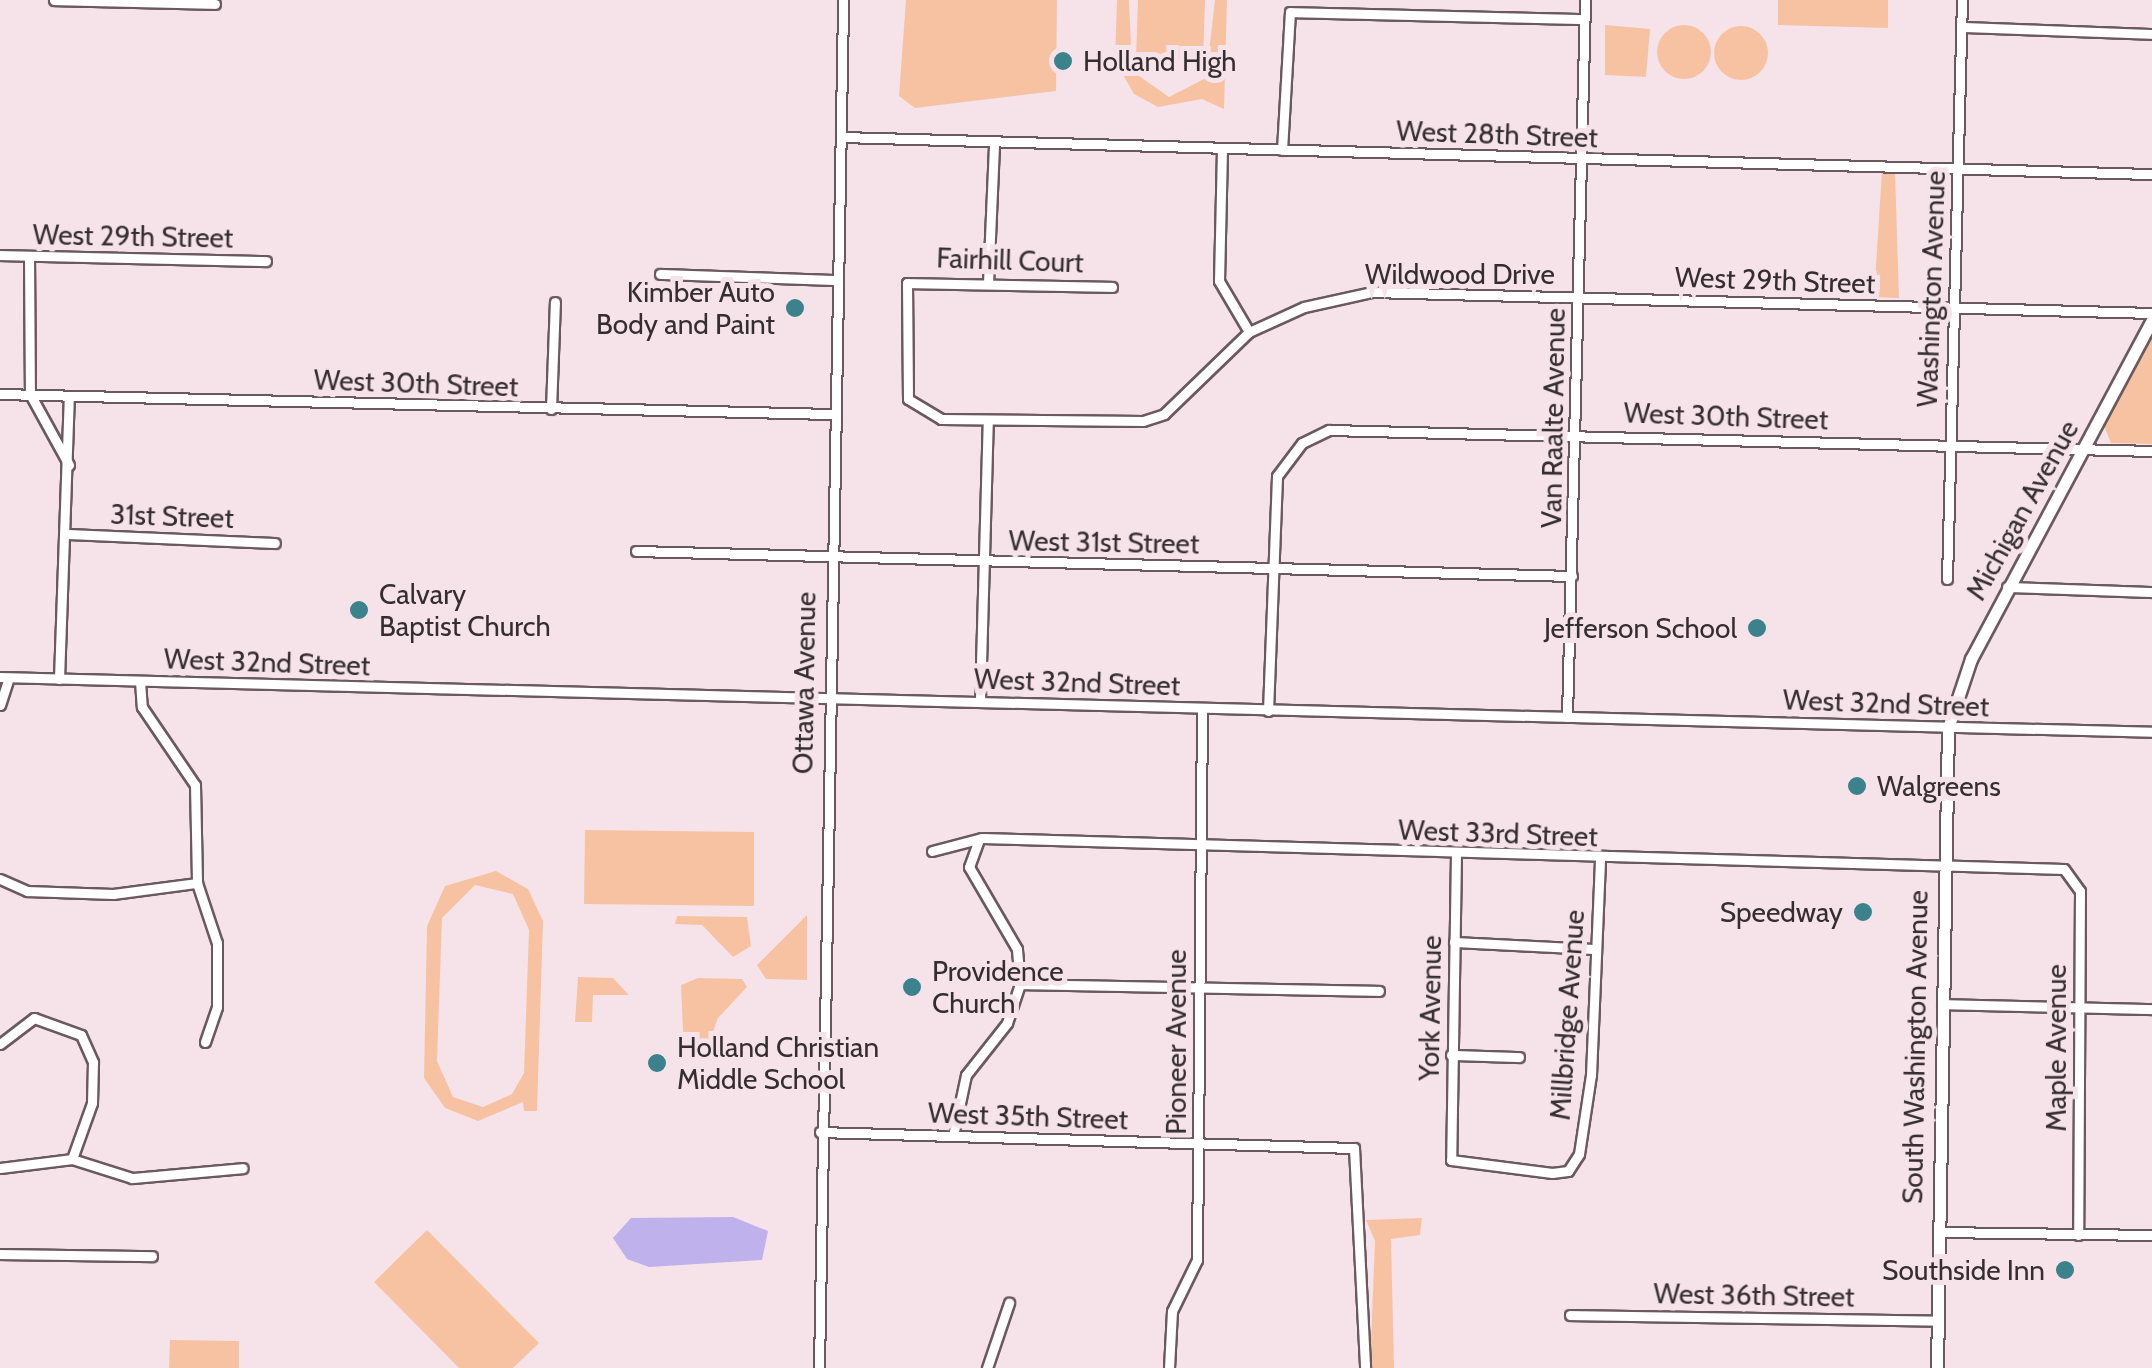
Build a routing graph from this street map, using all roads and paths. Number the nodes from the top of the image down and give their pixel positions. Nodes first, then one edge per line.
1 (54, 0) edge
2 (844, 0) edge
3 (1585, 0) edge
4 (1962, 0) edge
5 (215, 4) dead end
6 (1584, 20) junction
7 (1962, 27) junction
8 (2152, 34) edge
9 (841, 138) junction
10 (994, 143) junction
11 (1222, 149) junction
12 (1282, 150) junction
13 (1580, 158) junction
14 (1956, 168) junction
15 (2152, 174) edge
16 (0, 255) edge
17 (29, 256) junction
18 (266, 261) dead end
19 (660, 274) dead end
20 (836, 280) junction
21 (907, 283) joint
22 (988, 284) junction
23 (1112, 287) dead end
24 (1578, 296) junction
25 (555, 302) dead end
26 (1952, 308) junction
27 (2152, 317) edge
28 (1249, 332) junction
29 (0, 394) edge
30 (30, 394) junction
31 (69, 396) junction
32 (551, 409) junction
33 (832, 414) junction
34 (988, 422) junction
35 (1575, 434) junction
36 (1949, 445) junction
37 (2084, 448) junction
38 (2152, 451) edge
39 (70, 467) junction
40 (67, 534) junction
41 (275, 543) dead end
42 (636, 551) dead end
43 (830, 558) junction
44 (984, 562) junction
45 (1272, 568) junction
46 (1572, 576) junction
47 (1947, 579) dead end
48 (2007, 588) junction
49 (2152, 592) edge
50 (4, 678) edge
51 (59, 678) junction
52 (140, 681) junction
53 (825, 696) junction
54 (980, 700) junction
55 (0, 706) edge
56 (1202, 709) junction
57 (1268, 710) junction
58 (1567, 717) junction
59 (1948, 728) junction
60 (2152, 732) edge
61 (982, 838) junction
62 (1200, 847) junction
63 (932, 850) dead end
64 (1456, 854) junction
65 (1600, 858) junction
66 (1942, 866) junction
67 (2064, 869) joint
68 (0, 879) edge
69 (197, 883) junction
70 (1454, 942) junction
71 (1594, 949) junction
72 (1020, 984) junction
73 (1197, 988) junction
74 (1378, 991) dead end
75 (1942, 1004) junction
76 (2079, 1008) junction
77 (2152, 1009) edge
78 (205, 1042) dead end
79 (0, 1044) edge
80 (1451, 1056) junction
81 (1520, 1057) dead end
82 (820, 1132) junction
83 (954, 1136) junction
84 (1198, 1144) junction
85 (72, 1159) junction
86 (1452, 1163) joint
87 (0, 1168) edge
88 (243, 1168) dead end
89 (1938, 1232) junction
90 (2078, 1234) junction
91 (2152, 1235) edge
92 (0, 1254) edge
93 (152, 1256) dead end
94 (1008, 1303) dead end
95 (1570, 1315) dead end
96 (1938, 1321) junction
97 (819, 1368) edge
98 (987, 1368) edge
99 (1169, 1368) edge
100 (1365, 1368) edge
101 (1938, 1368) edge

1 - 5 street
2 - 9 street, Ottawa Avenue
3 - 6 street, Van Raalte Avenue
4 - 7 street, Washington Avenue
6 - 12 street
6 - 13 street, Van Raalte Avenue
7 - 8 street
7 - 14 street, Washington Avenue
9 - 10 street, West 28th Street
9 - 20 street, Ottawa Avenue
10 - 11 street, West 28th Street
10 - 22 street
11 - 12 street, West 28th Street
11 - 28 street
12 - 13 street, West 28th Street
13 - 14 street, West 28th Street
13 - 24 street, Van Raalte Avenue
14 - 15 street, West 28th Street
14 - 26 street, Washington Avenue
16 - 17 street, West 29th Street
17 - 18 street, West 29th Street
17 - 30 street
19 - 20 street
20 - 33 street, Ottawa Avenue
21 - 22 street, Fairhill Court
21 - 34 street, Wildwood Drive
22 - 23 street, Fairhill Court
24 - 26 street, West 29th Street
24 - 28 street, Wildwood Drive
24 - 35 street, Van Raalte Avenue
25 - 32 street
26 - 27 street, West 29th Street
26 - 36 street, Washington Avenue
27 - 37 main road, Michigan Avenue
28 - 34 street, Wildwood Drive
29 - 30 street, West 30th Street
30 - 31 street, West 30th Street
30 - 39 street
31 - 32 street, West 30th Street
31 - 39 street
32 - 33 street, West 30th Street
33 - 43 street, Ottawa Avenue
34 - 44 street
35 - 36 street, West 30th Street
35 - 45 street, West 30th Street
35 - 46 street, Van Raalte Avenue
36 - 37 street, West 30th Street
36 - 47 street, Washington Avenue
37 - 38 street, West 30th Street
37 - 48 main road, Michigan Avenue
39 - 40 street
40 - 41 street, 31st Street
40 - 51 street
42 - 43 street, West 31st Street
43 - 44 street, West 31st Street
43 - 53 street, Ottawa Avenue
44 - 45 street, West 31st Street
44 - 54 street
45 - 46 street, West 31st Street
45 - 57 street
46 - 58 street, Van Raalte Avenue
48 - 49 street
48 - 59 main road, Michigan Avenue
50 - 51 street, West 32nd Street
50 - 55 street
51 - 52 street, West 32nd Street
52 - 53 street, West 32nd Street
52 - 69 street
53 - 54 street, West 32nd Street
53 - 82 street, Ottawa Avenue
54 - 56 street, West 32nd Street
56 - 57 street, West 32nd Street
56 - 62 street, Pioneer Avenue
57 - 58 street, West 32nd Street
58 - 59 street, West 32nd Street
59 - 60 street, West 32nd Street
59 - 66 main road, South Washington Avenue
61 - 62 street, West 33rd Street
61 - 63 street, West 33rd Street
61 - 72 street
62 - 64 street, West 33rd Street
62 - 73 street, Pioneer Avenue
64 - 65 street, West 33rd Street
64 - 70 street, York Avenue
65 - 66 street, West 33rd Street
65 - 71 street, Millbridge Avenue
66 - 67 street, West 33rd Street
66 - 75 main road, South Washington Avenue
67 - 76 street, Maple Avenue
68 - 69 street
69 - 78 street
70 - 71 street
70 - 80 street, York Avenue
71 - 86 street, Millbridge Avenue
72 - 73 street
72 - 83 street
73 - 74 street
73 - 84 street, Pioneer Avenue
75 - 76 street
75 - 89 main road, South Washington Avenue
76 - 77 street
76 - 90 street, Maple Avenue
79 - 85 street
80 - 81 street
80 - 86 street, York Avenue
82 - 83 street, West 35th Street
82 - 97 street, Ottawa Avenue
83 - 84 street, West 35th Street
84 - 99 street, Pioneer Avenue
84 - 100 street, West 35th Street
85 - 87 street
85 - 88 street
89 - 90 street
89 - 96 main road, South Washington Avenue
90 - 91 street
92 - 93 street
94 - 98 street
95 - 96 street, West 36th Street
96 - 101 main road, South Washington Avenue

